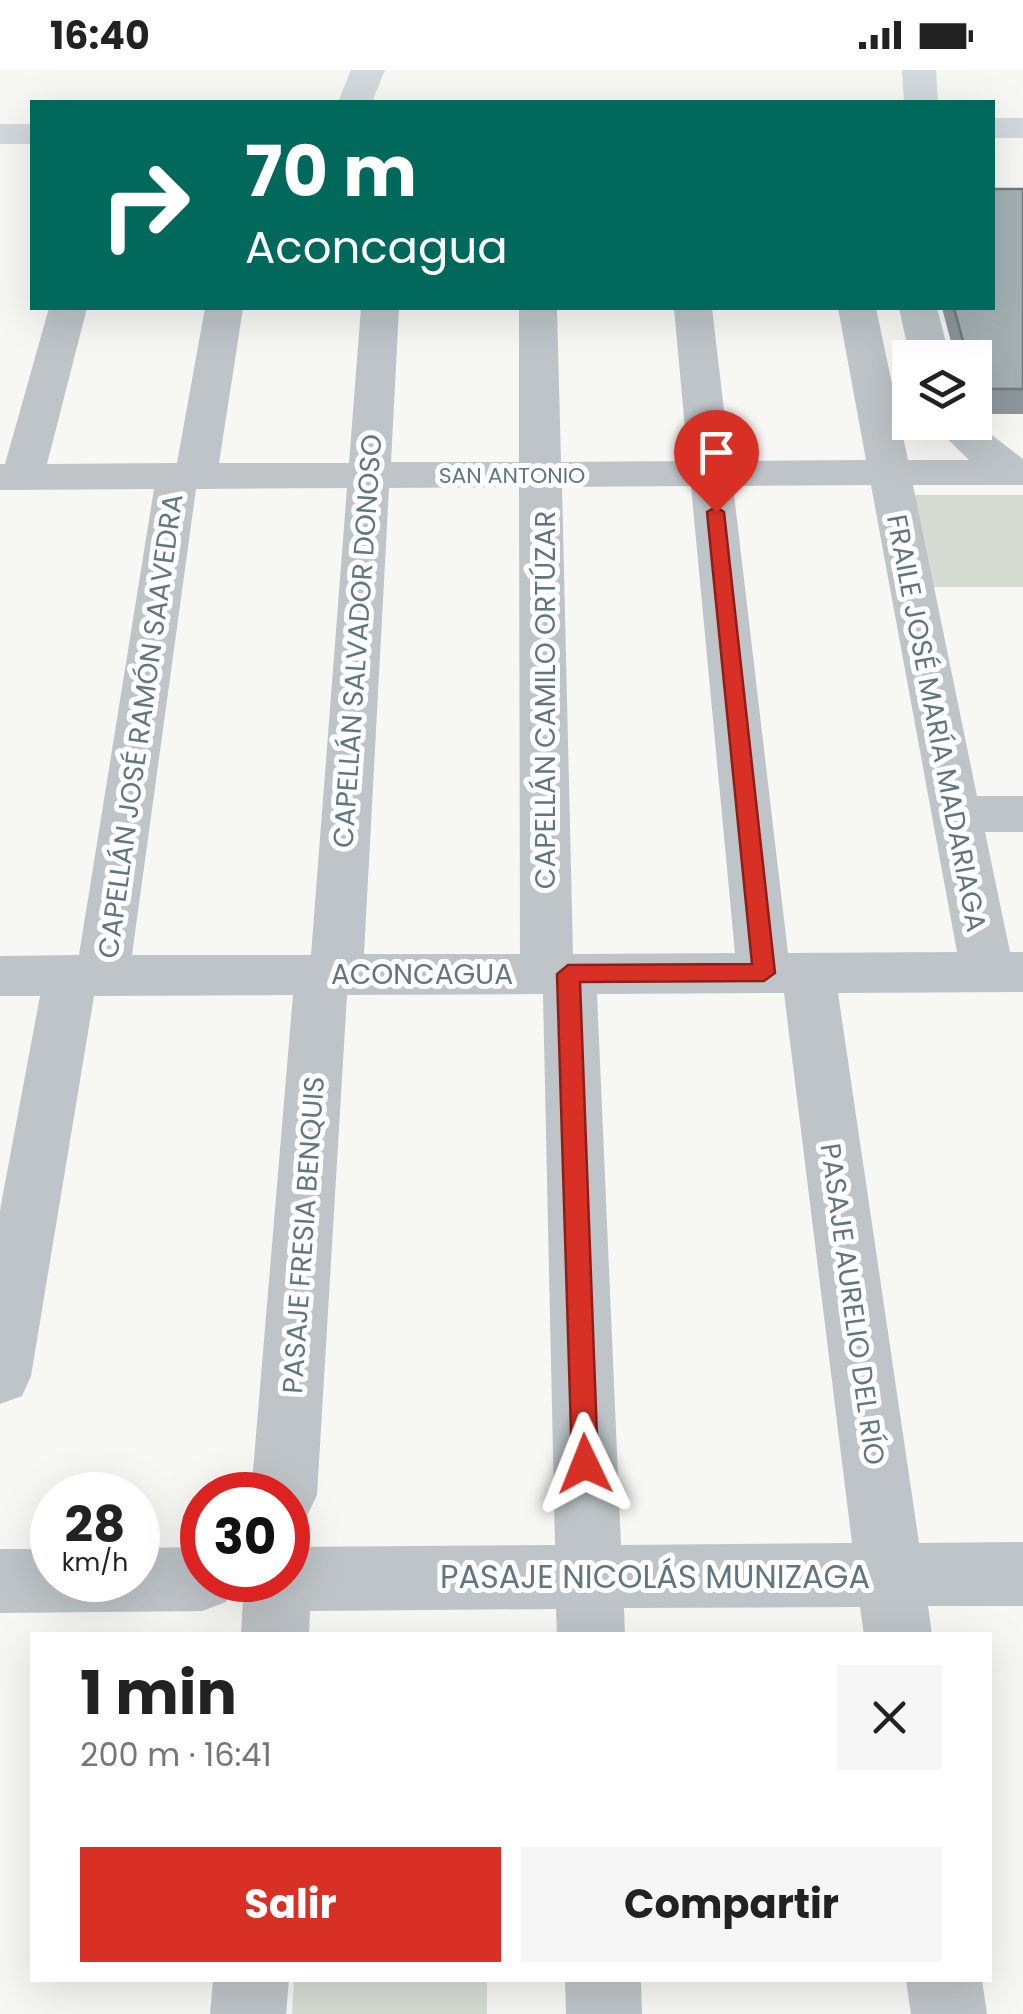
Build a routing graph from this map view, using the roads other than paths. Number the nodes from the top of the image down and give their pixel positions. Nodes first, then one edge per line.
1 (368, 70) edge
2 (919, 70) edge
3 (356, 100) edge
4 (920, 100) edge
5 (995, 128) edge
6 (1023, 128) edge
7 (0, 134) edge
8 (30, 134) edge
9 (67, 310) edge
10 (224, 310) edge
11 (380, 310) edge
12 (538, 310) edge
13 (693, 310) edge
14 (857, 310) edge
15 (918, 310) edge
16 (926, 340) edge
17 (974, 440) edge
18 (1016, 472) edge
19 (886, 473) junction
20 (712, 474) junction
21 (366, 475) junction
22 (544, 475) junction
23 (186, 476) junction
24 (11, 477) edge
25 (953, 814) junction
26 (1023, 814) edge
27 (786, 972) junction
28 (1005, 972) edge
29 (558, 974) junction
30 (328, 975) junction
31 (0, 976) edge
32 (86, 976) junction
33 (0, 1376) edge
34 (286, 1472) edge
35 (1023, 1574) edge
36 (0, 1581) edge
37 (30, 1581) edge
38 (310, 1581) edge
39 (277, 1602) edge
40 (894, 1605) edge
41 (590, 1606) edge
42 (275, 1632) edge
43 (250, 1982) edge
44 (603, 1982) edge
45 (944, 1982) edge
46 (248, 2014) edge
47 (604, 2014) edge
48 (949, 2014) edge

1 - 3 main road
2 - 4 main road
5 - 6 main road
7 - 8 main road
9 - 24 street
10 - 23 street, CAPELLÁN JOSÉ RAMÓN SAAVEDRA
11 - 21 street, CAPELLÁN SALVADOR DONOSO
12 - 22 street, CAPELLÁN CAMILO ORTÚZAR
13 - 20 street, PASAJE AURELIO DEL RÍO
14 - 19 street, FRAILE JOSÉ MARÍA MADARIAGA
15 - 16 street
17 - 18 street
18 - 19 street, SAN ANTONIO
19 - 20 street, SAN ANTONIO
19 - 25 street, FRAILE JOSÉ MARÍA MADARIAGA
20 - 22 street, SAN ANTONIO
20 - 27 street, PASAJE AURELIO DEL RÍO
21 - 22 street, SAN ANTONIO
21 - 23 street, SAN ANTONIO
21 - 30 street, CAPELLÁN SALVADOR DONOSO
22 - 29 street, CAPELLÁN CAMILO ORTÚZAR
23 - 24 street, SAN ANTONIO
23 - 32 street, CAPELLÁN JOSÉ RAMÓN SAAVEDRA
25 - 26 street
25 - 28 street, FRAILE JOSÉ MARÍA MADARIAGA
27 - 28 street, ACONCAGUA
27 - 29 street, ACONCAGUA
27 - 40 street, PASAJE AURELIO DEL RÍO
29 - 30 street, ACONCAGUA
29 - 41 street, CAPELLÁN CAMILO ORTÚZAR
30 - 32 street, ACONCAGUA
30 - 34 street, PASAJE FRESIA BENQUIS
31 - 32 street, ACONCAGUA
32 - 33 street, CAPELLÁN JOSÉ RAMÓN SAAVEDRA
35 - 40 street, PASAJE NICOLÁS MUNIZAGA
36 - 37 street
38 - 41 street, PASAJE NICOLÁS MUNIZAGA
39 - 42 street
40 - 41 street, PASAJE NICOLÁS MUNIZAGA
43 - 46 street
44 - 47 street
45 - 48 street

